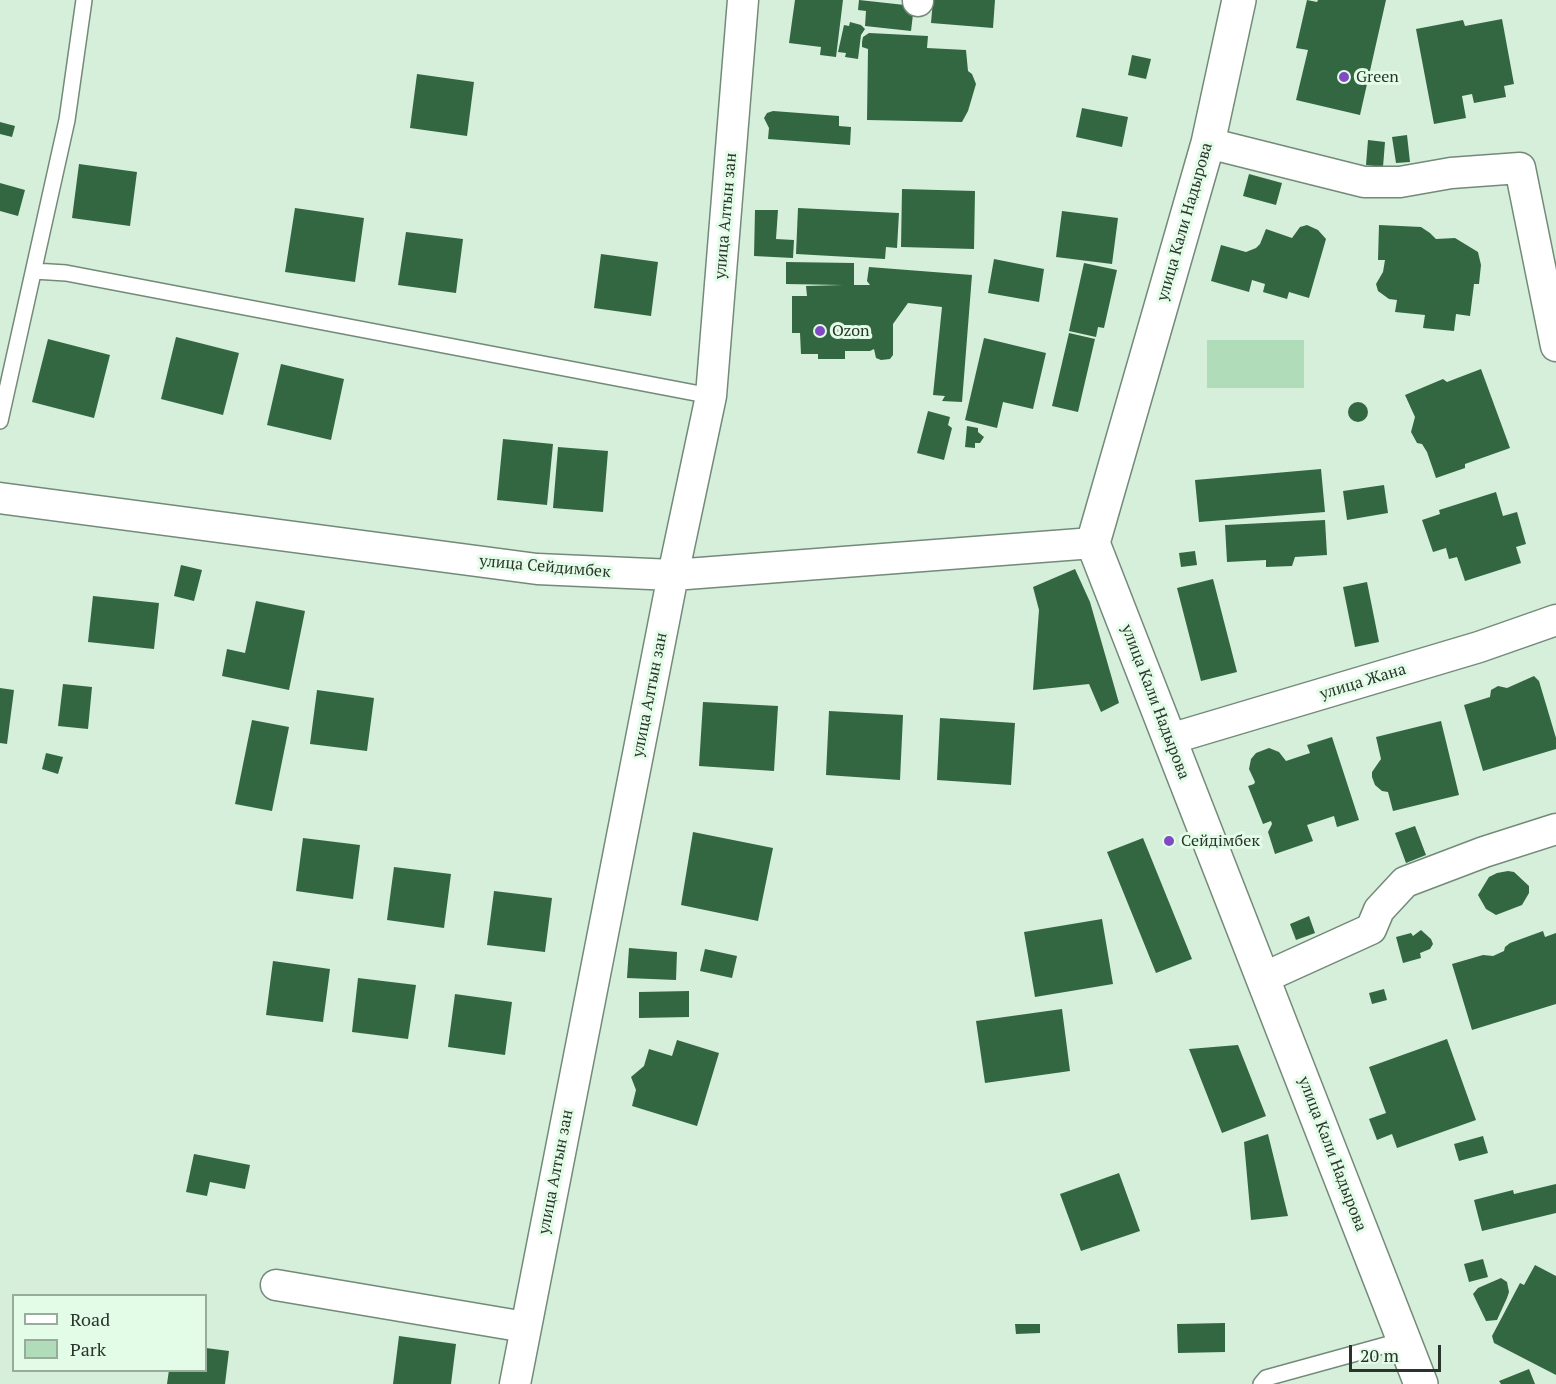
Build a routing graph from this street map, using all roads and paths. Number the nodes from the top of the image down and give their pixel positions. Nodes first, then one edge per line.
1 (84, 0) edge
2 (743, 0) edge
3 (1239, 0) edge
4 (1208, 143) junction
5 (34, 271) junction
6 (1556, 346) edge
7 (711, 396) junction
8 (0, 421) edge
9 (0, 498) edge
10 (1093, 543) junction
11 (673, 575) junction
12 (1556, 620) edge
13 (1170, 739) junction
14 (1556, 829) edge
15 (1263, 978) junction
16 (276, 1285) dead end
17 (525, 1328) junction
18 (1404, 1340) junction
19 (515, 1384) edge
20 (1261, 1384) edge
21 (1421, 1384) edge

1 - 5 lane
2 - 7 street, улица Алтын зан
3 - 4 street, улица Кали Надырова
4 - 6 street
4 - 10 street, улица Кали Надырова
5 - 7 lane
5 - 8 lane
7 - 11 street, улица Алтын зан
9 - 11 street, улица Сейдимбек
10 - 11 street, улица Сейдимбек
10 - 13 street, улица Кали Надырова
11 - 17 street, улица Алтын зан
12 - 13 street, улица Жана
13 - 15 street, улица Кали Надырова
14 - 15 street
15 - 18 street, улица Кали Надырова
16 - 17 street
17 - 19 street, улица Алтын зан
18 - 20 lane
18 - 21 street, улица Кали Надырова

